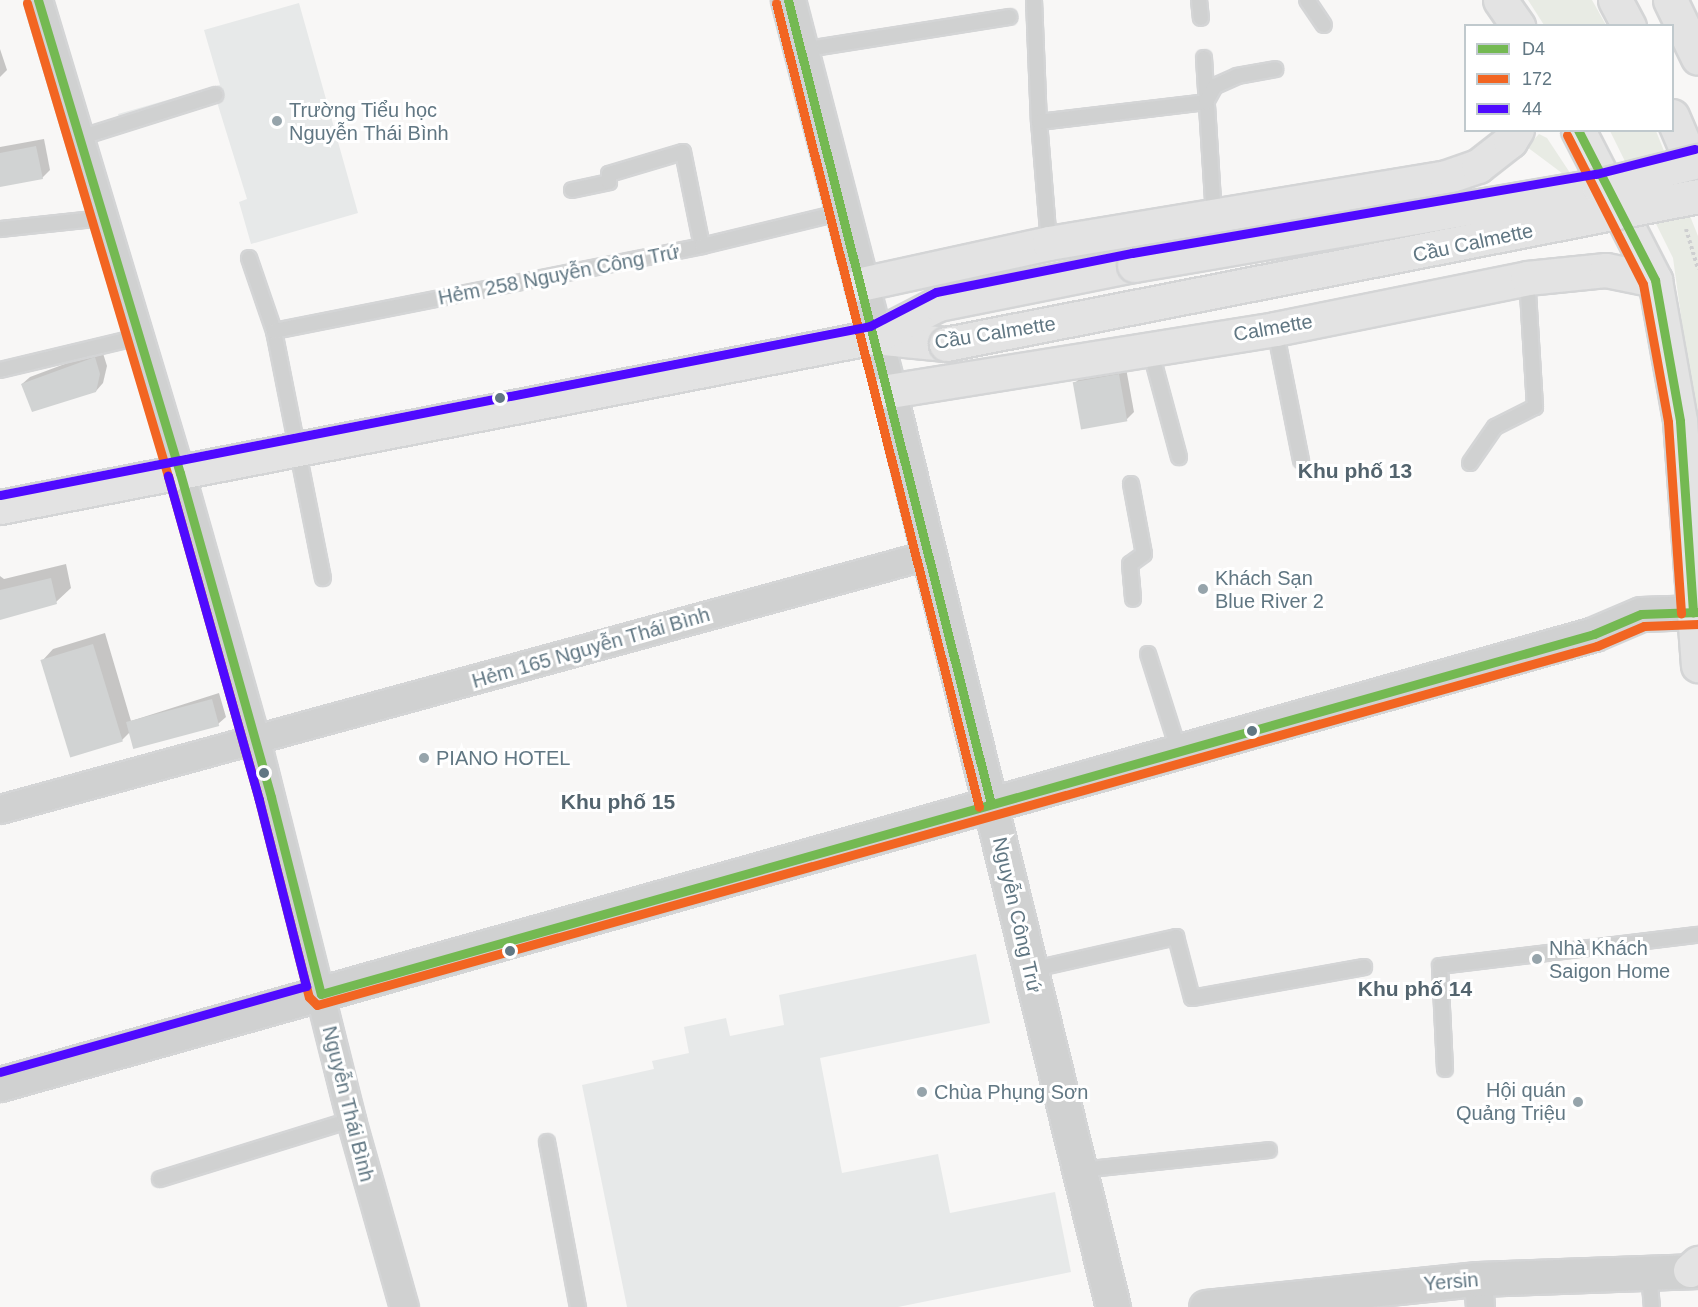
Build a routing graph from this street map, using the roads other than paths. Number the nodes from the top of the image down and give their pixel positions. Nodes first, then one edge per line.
1 (38, 0) edge
2 (788, 0) edge
3 (1034, 0) edge
4 (1199, 0) edge
5 (1307, 0) edge
6 (1615, 0) edge
7 (1670, 0) edge
8 (1691, 0) edge
9 (1698, 15) edge
10 (1009, 17) dead end
11 (1201, 18) dead end
12 (1628, 24) edge
13 (1324, 25) dead end
14 (801, 51) junction
15 (1204, 58) dead end
16 (1698, 58) edge
17 (1275, 69) dead end
18 (215, 95) dead end
19 (1206, 102) junction
20 (1674, 121) edge
21 (1039, 122) junction
22 (1516, 132) edge
23 (1579, 132) edge
24 (79, 138) junction
25 (1698, 161) edge
26 (1446, 177) junction
27 (1698, 177) edge
28 (572, 190) dead end
29 (1698, 196) edge
30 (843, 212) junction
31 (1214, 215) junction
32 (103, 218) junction
33 (0, 229) edge
34 (1049, 243) junction
35 (702, 246) junction
36 (249, 258) dead end
37 (1527, 278) junction
38 (1655, 280) junction
39 (861, 284) junction
40 (1468, 291) junction
41 (1275, 328) junction
42 (274, 331) junction
43 (138, 337) junction
44 (874, 337) junction
45 (1150, 347) junction
46 (0, 370) edge
47 (890, 391) junction
48 (299, 448) junction
49 (1179, 457) dead end
50 (1301, 460) dead end
51 (1470, 463) dead end
52 (180, 473) junction
53 (1131, 484) dead end
54 (0, 507) edge
55 (927, 555) junction
56 (322, 578) dead end
57 (1133, 599) dead end
58 (1695, 612) edge
59 (1148, 654) dead end
60 (1698, 665) edge
61 (256, 741) junction
62 (1179, 752) junction
63 (991, 804) junction
64 (0, 810) edge
65 (1698, 935) edge
66 (1364, 967) dead end
67 (1029, 970) junction
68 (321, 994) junction
69 (1445, 1069) dead end
70 (0, 1084) edge
71 (351, 1120) junction
72 (547, 1142) dead end
73 (1269, 1150) dead end
74 (1080, 1170) junction
75 (160, 1179) dead end
76 (1696, 1268) edge
77 (1649, 1274) junction
78 (1479, 1293) edge
79 (404, 1307) edge
80 (578, 1307) edge
81 (1113, 1307) edge
82 (1206, 1307) edge
83 (1652, 1307) edge

1 - 24 street, Nguyễn Thái Bình
2 - 14 street, Nguyễn Công Trứ
3 - 21 lane
4 - 11 lane
5 - 13 lane
6 - 12 main road
7 - 16 main road
8 - 9 main road
10 - 14 lane
14 - 30 street, Nguyễn Công Trứ
15 - 19 lane
17 - 19 lane
18 - 24 lane
19 - 21 lane
19 - 31 lane
20 - 27 main road
21 - 34 lane
22 - 26 main road
23 - 38 main road
24 - 32 street, Nguyễn Thái Bình
25 - 44 main road, Cầu Calmette, bridge
26 - 31 main road
26 - 40 main road
28 - 35 lane
29 - 44 main road, Cầu Calmette, bridge
30 - 35 lane, Hẻm 258 Nguyễn Công Trứ
30 - 39 street, Nguyễn Công Trứ
31 - 34 main road
32 - 33 lane
32 - 43 street, Nguyễn Thái Bình
34 - 39 main road
35 - 42 lane, Hẻm 258 Nguyễn Công Trứ
36 - 42 lane
37 - 38 main road, Calmette
37 - 40 main road, Calmette
37 - 51 lane
38 - 58 main road
39 - 44 street, Nguyễn Công Trứ
40 - 41 main road, Calmette
41 - 45 main road, Calmette
41 - 50 lane
42 - 48 lane
43 - 46 lane
43 - 52 street, Nguyễn Thái Bình
44 - 47 street, Nguyễn Công Trứ
44 - 48 main road
45 - 47 main road, Calmette
45 - 49 lane
47 - 55 street, Nguyễn Công Trứ
48 - 52 main road
48 - 56 lane
52 - 54 main road
52 - 61 street, Nguyễn Thái Bình
53 - 57 lane
55 - 61 street, Hẻm 165 Nguyễn Thái Bình
55 - 63 street, Nguyễn Công Trứ
58 - 60 main road
58 - 62 street
59 - 62 lane
61 - 64 street, Hẻm 165 Nguyễn Thái Bình
61 - 68 street, Nguyễn Thái Bình
62 - 63 street
63 - 67 street, Nguyễn Công Trứ
63 - 68 street
65 - 69 lane
66 - 67 lane
67 - 74 street, Nguyễn Công Trứ
68 - 70 street
68 - 71 street, Nguyễn Thái Bình
71 - 75 lane
71 - 79 street, Nguyễn Thái Bình
72 - 80 lane
73 - 74 lane
74 - 81 street, Nguyễn Công Trứ
76 - 77 street, Yersin
77 - 78 street, Yersin
77 - 83 lane
78 - 82 street, Yersin

